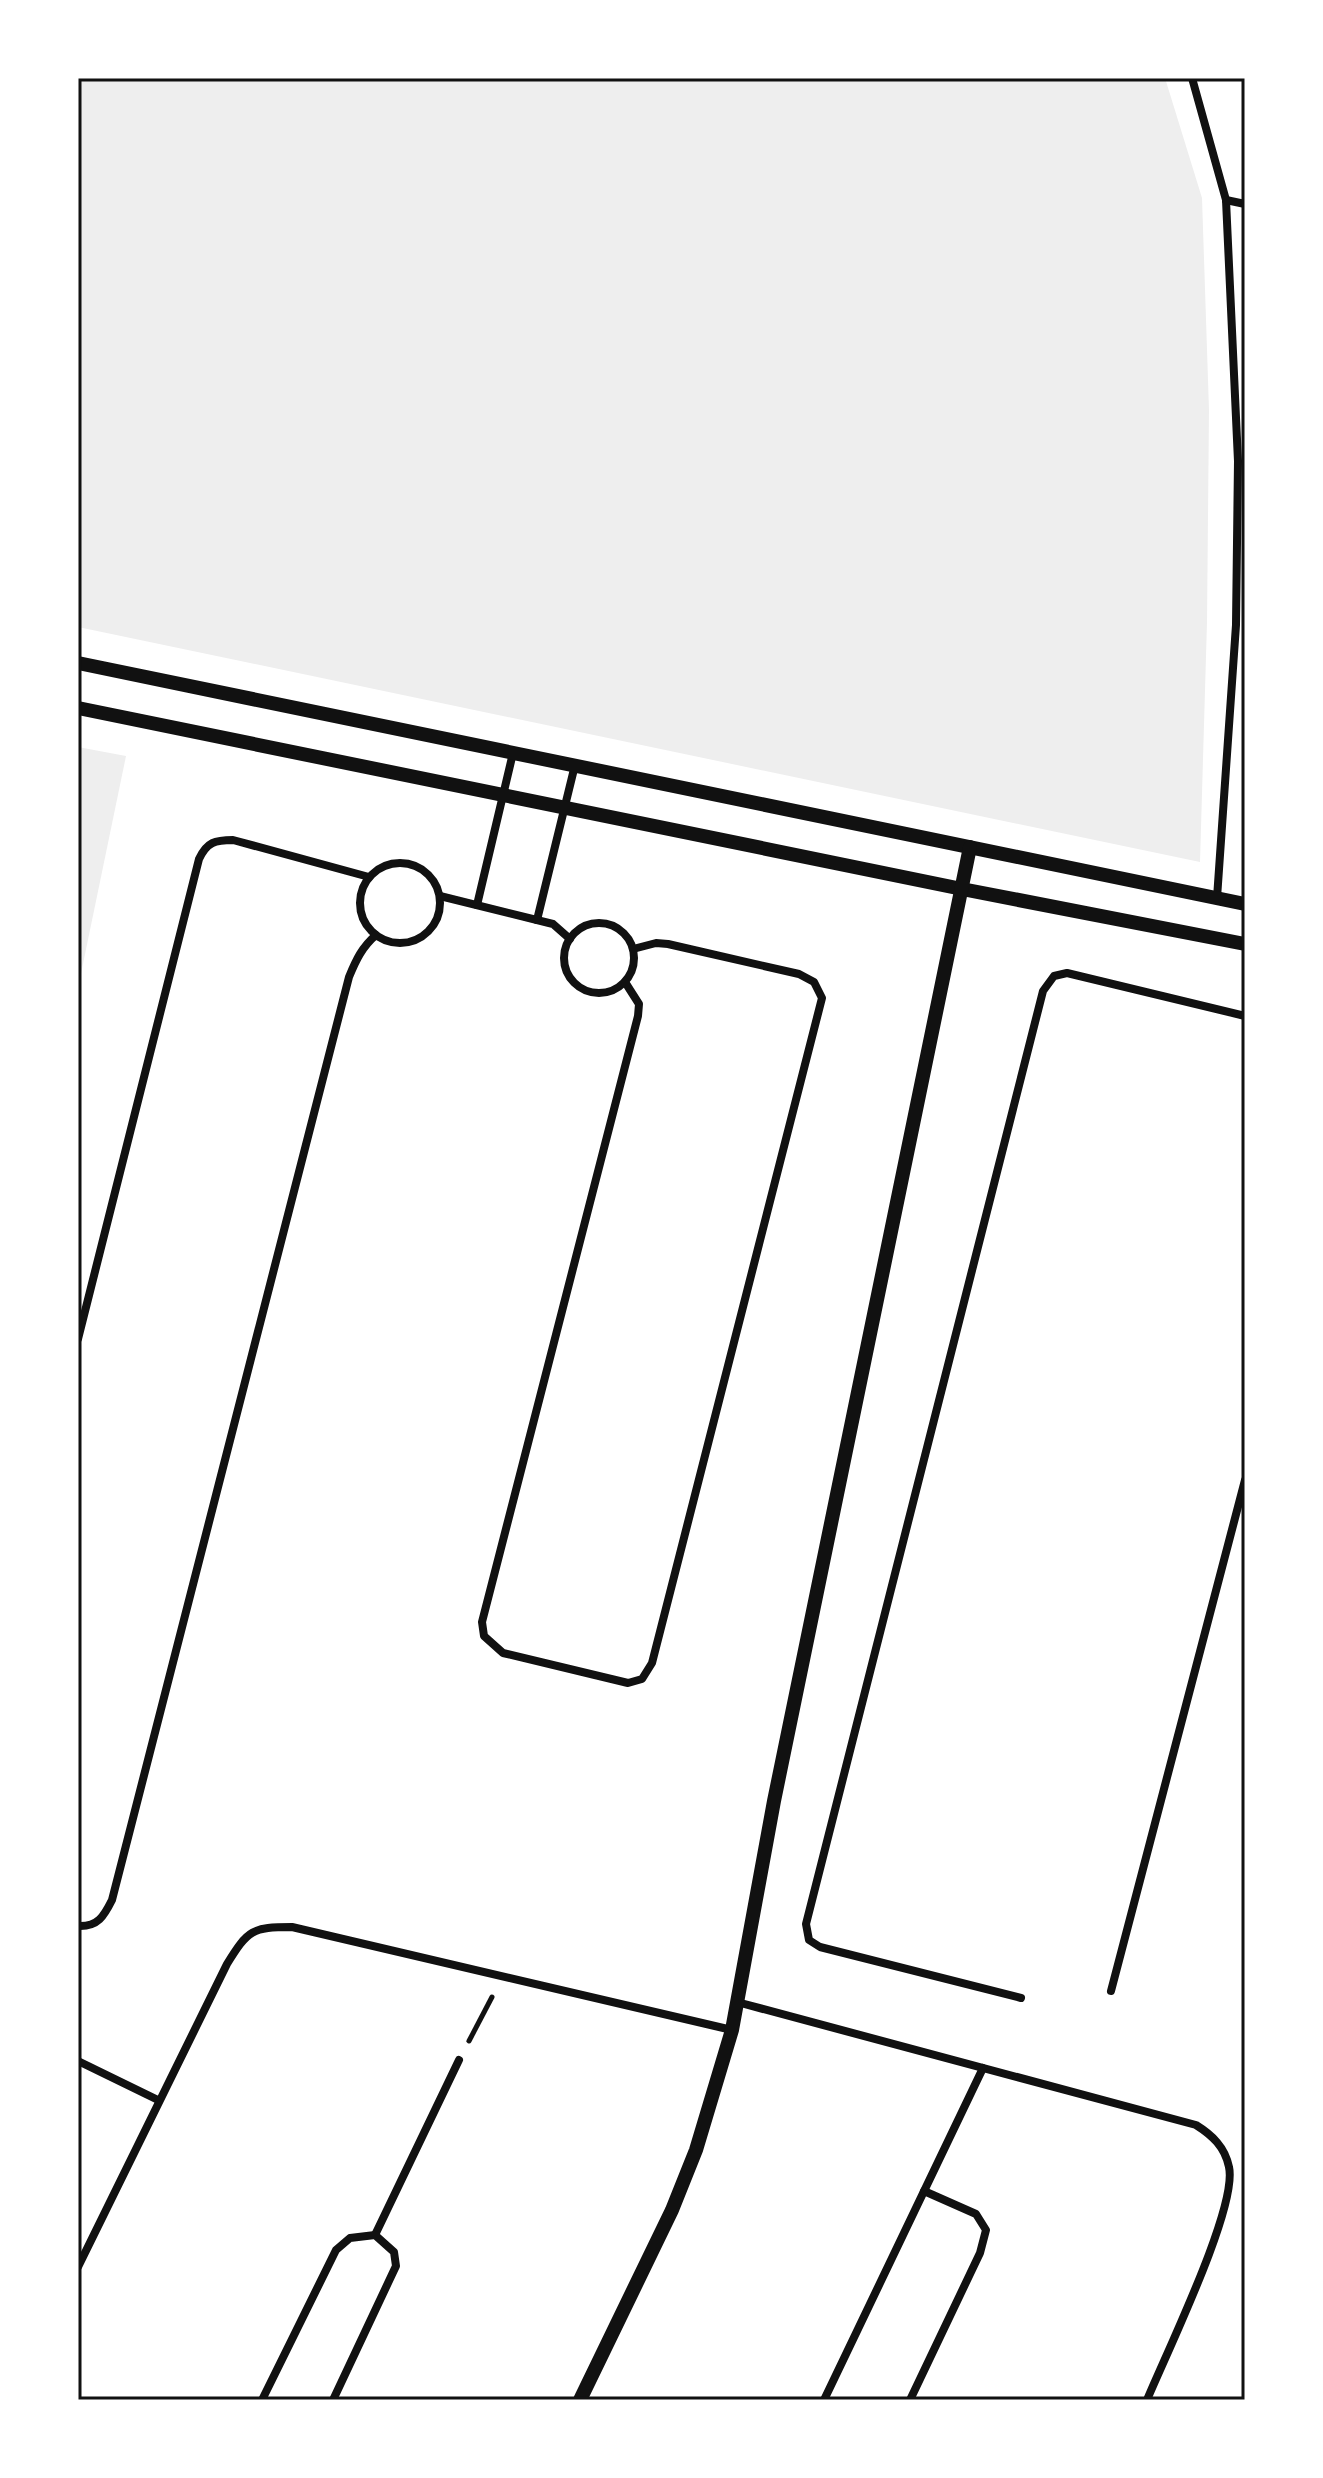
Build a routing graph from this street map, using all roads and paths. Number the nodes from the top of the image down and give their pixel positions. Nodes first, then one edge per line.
1 (1192, 78) edge
2 (1226, 200) junction
3 (1245, 204) edge
4 (1240, 626) edge
5 (78, 663) edge
6 (78, 708) edge
7 (513, 753) junction
8 (575, 765) junction
9 (503, 794) junction
10 (565, 806) junction
11 (970, 847) junction
12 (369, 877) junction
13 (962, 889) junction
14 (440, 896) junction
15 (1217, 898) junction
16 (1245, 904) edge
17 (477, 905) junction
18 (537, 920) junction
19 (376, 935) junction
20 (570, 939) junction
21 (1245, 944) edge
22 (633, 949) junction
23 (625, 982) junction
24 (1245, 1016) edge
25 (78, 1339) edge
26 (1245, 1480) edge
27 (78, 1926) edge
28 (502, 1978) junction
29 (1111, 1991) dead end
30 (1021, 1998) dead end
31 (737, 2002) junction
32 (732, 2030) junction
33 (459, 2060) joint
34 (78, 2061) edge
35 (983, 2068) junction
36 (158, 2100) junction
37 (924, 2191) junction
38 (375, 2235) junction
39 (78, 2267) edge
40 (262, 2400) edge
41 (333, 2400) edge
42 (580, 2400) edge
43 (824, 2400) edge
44 (910, 2400) edge
45 (1147, 2400) edge

1 - 2 street
2 - 3 street
2 - 4 street
4 - 15 street
5 - 7 street
6 - 9 street
7 - 8 street
7 - 9 street
8 - 10 street
8 - 11 street
9 - 10 street
9 - 17 street
10 - 13 street
10 - 18 street
11 - 13 street
11 - 15 street
12 - 14 street
12 - 19 street
12 - 25 street
13 - 21 street
13 - 31 street
14 - 17 street
14 - 19 street
15 - 16 street
17 - 18 street
18 - 20 street
19 - 27 street
20 - 22 street
20 - 23 street
22 - 23 street
22 - 23 street
24 - 30 street
26 - 29 street
28 - 32 street
28 - 33 path
28 - 36 street
31 - 32 street
31 - 35 street
32 - 42 street
33 - 38 street
34 - 36 street
35 - 37 street
35 - 45 street
36 - 39 street
37 - 43 street
37 - 44 street
38 - 40 street
38 - 41 street

